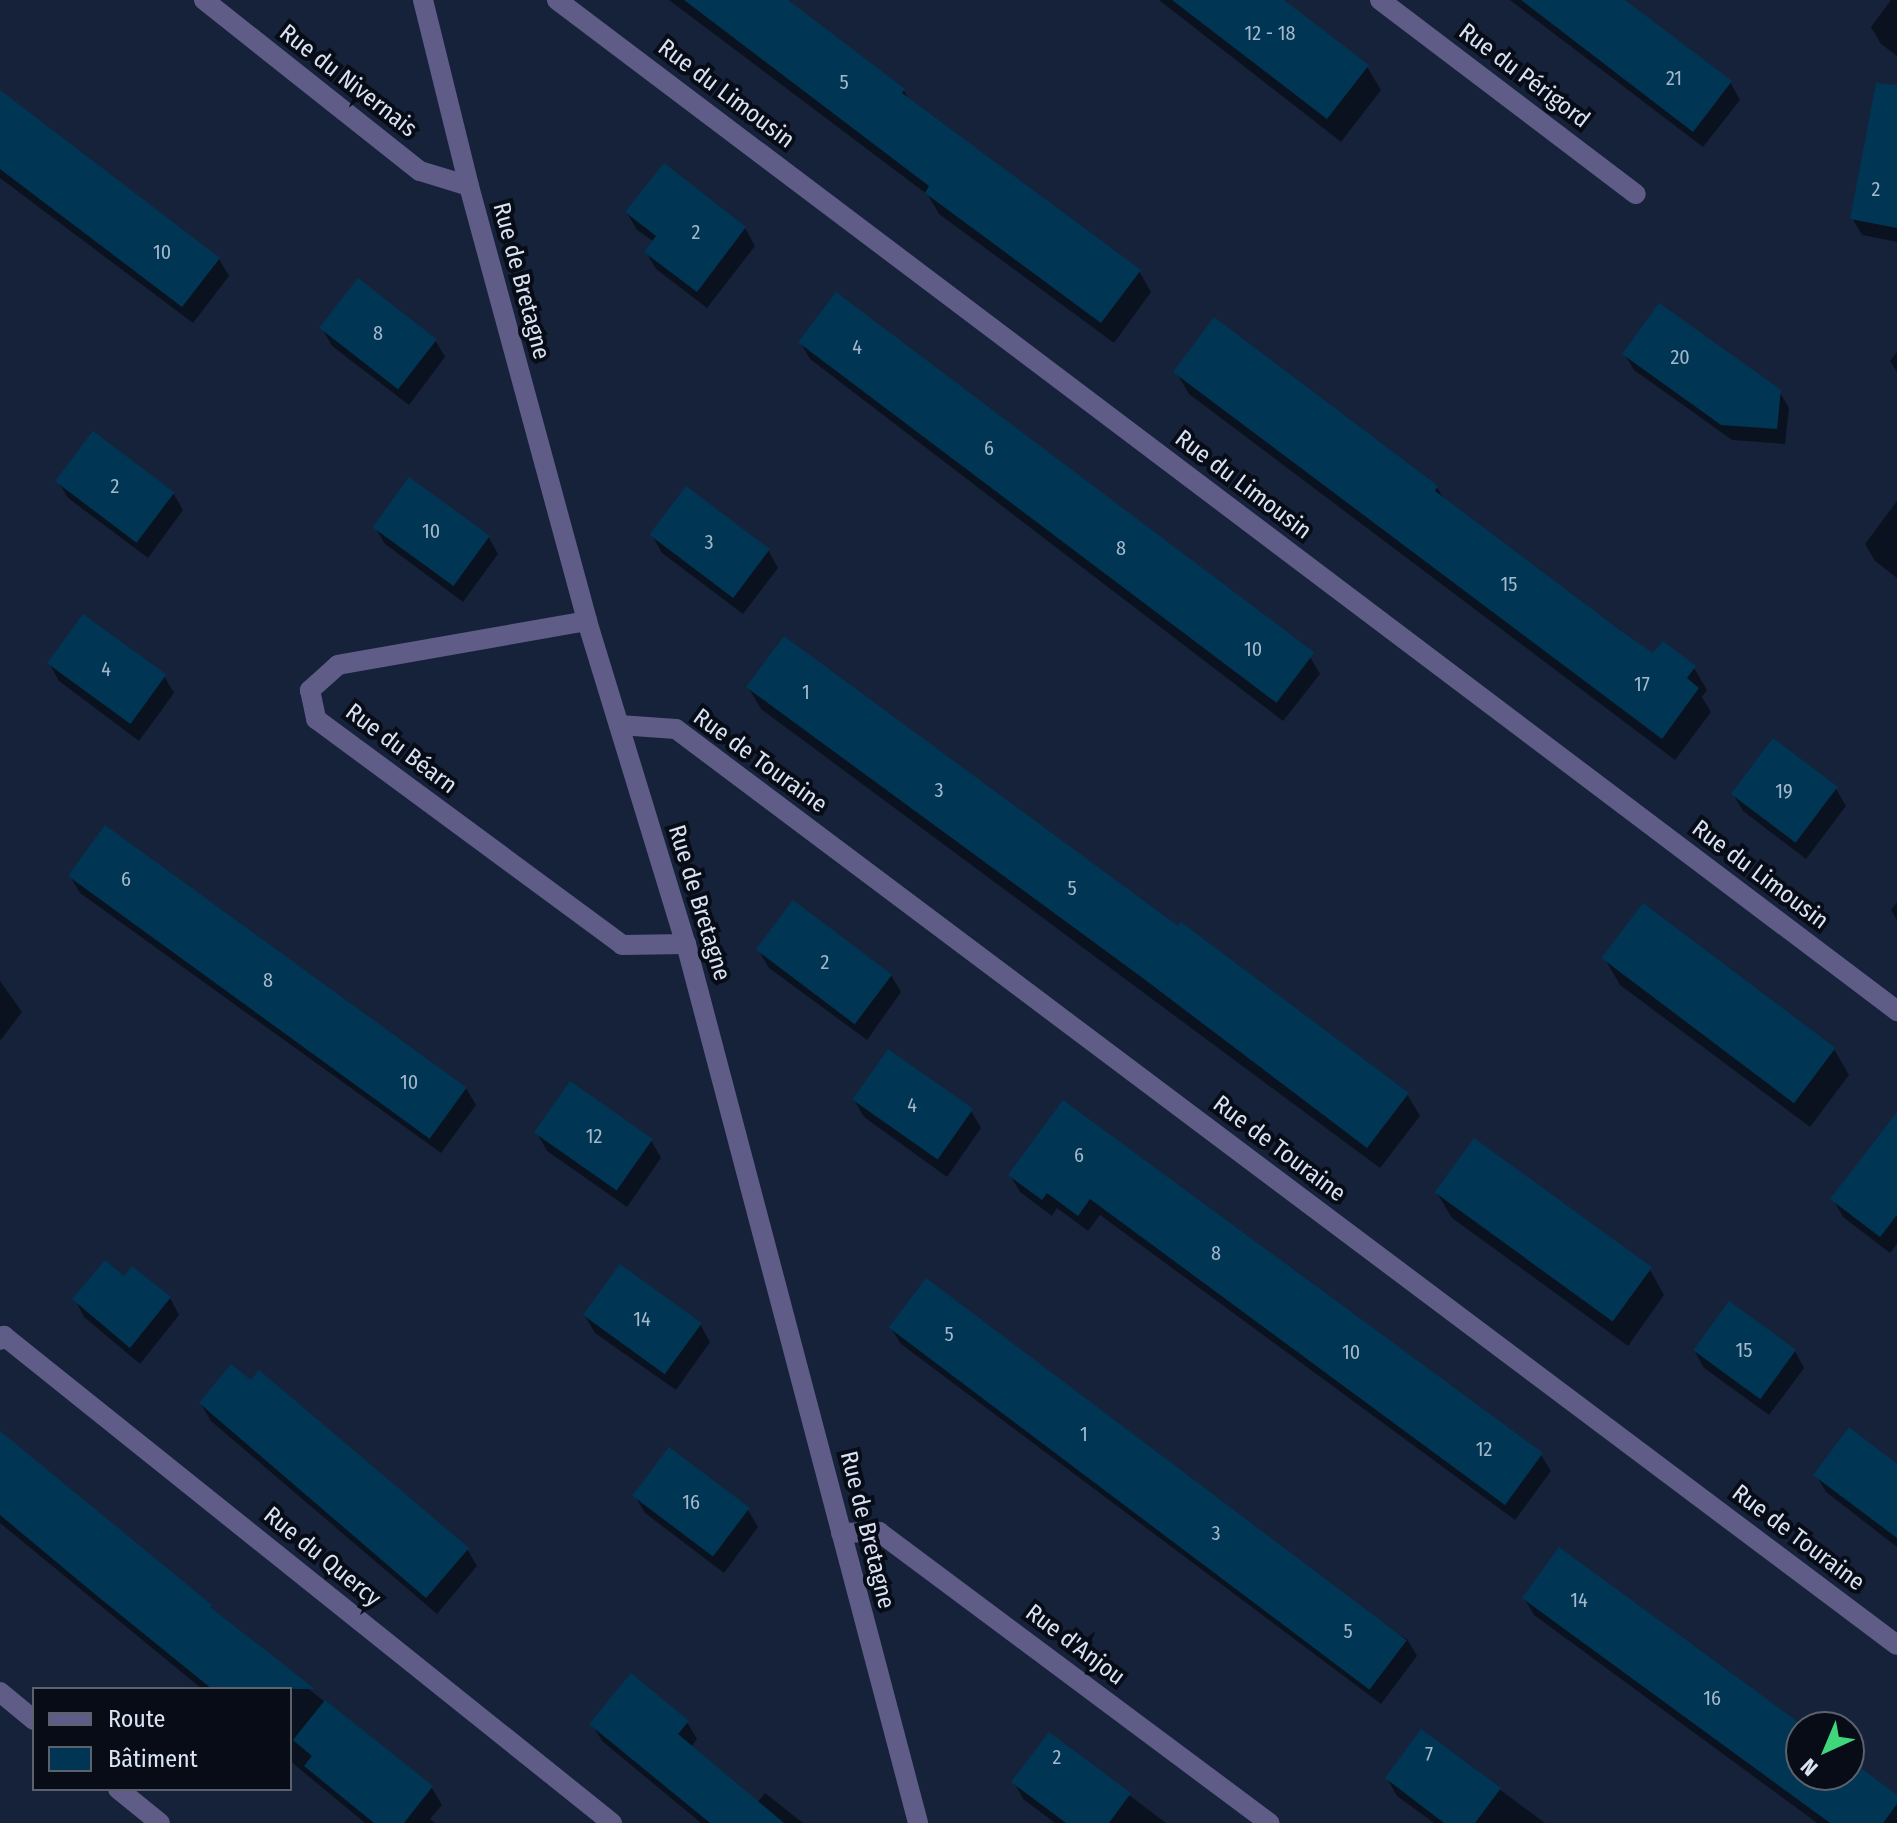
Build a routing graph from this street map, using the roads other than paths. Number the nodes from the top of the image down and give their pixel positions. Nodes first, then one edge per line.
1 (204, 0) edge
2 (423, 0) edge
3 (557, 0) edge
4 (1380, 0) edge
5 (469, 186) junction
6 (1636, 194) dead end
7 (587, 621) junction
8 (619, 725) junction
9 (686, 944) junction
10 (1897, 1011) edge
11 (0, 1340) edge
12 (841, 1533) junction
13 (1897, 1645) edge
14 (0, 1692) edge
15 (32, 1718) edge
16 (120, 1791) edge
17 (160, 1823) edge
18 (612, 1823) edge
19 (918, 1823) edge
20 (1270, 1823) edge

1 - 5 street, Rue du Nivernais
2 - 5 street, Rue de Bretagne
3 - 10 street, Rue du Limousin
4 - 6 street, Rue du Périgord
5 - 7 street, Rue de Bretagne
7 - 8 street, Rue de Bretagne
7 - 9 street, Rue du Béarn
8 - 9 street, Rue de Bretagne
8 - 13 street, Rue de Touraine
9 - 12 street, Rue de Bretagne
11 - 18 street, Rue du Quercy
12 - 19 street, Rue de Bretagne
12 - 20 street, Rue d'Anjou
14 - 15 street
16 - 17 street

